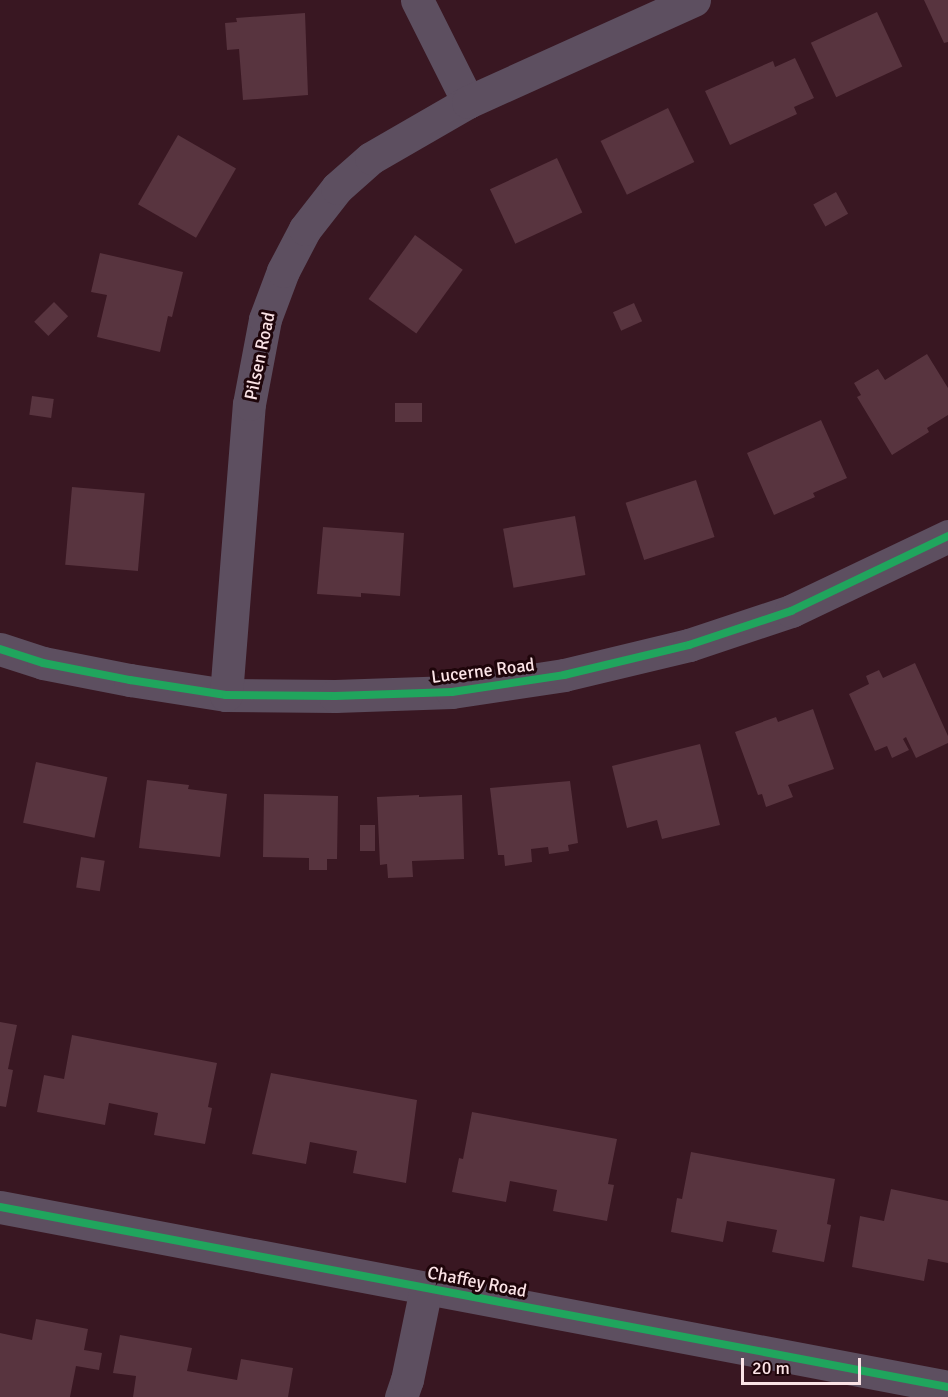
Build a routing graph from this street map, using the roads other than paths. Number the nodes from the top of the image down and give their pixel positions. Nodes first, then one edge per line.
1 (417, 0) edge
2 (694, 0) edge
3 (468, 102) junction
4 (948, 536) edge
5 (0, 649) edge
6 (226, 694) junction
7 (0, 1207) edge
8 (426, 1288) junction
9 (948, 1387) edge
10 (401, 1397) edge

1 - 3 street
2 - 3 street, Pilsen Road
3 - 6 street, Pilsen Road
4 - 6 street, Lucerne Road
5 - 6 street, Lucerne Road
7 - 8 street, Chaffey Road
8 - 9 street, Chaffey Road
8 - 10 street

